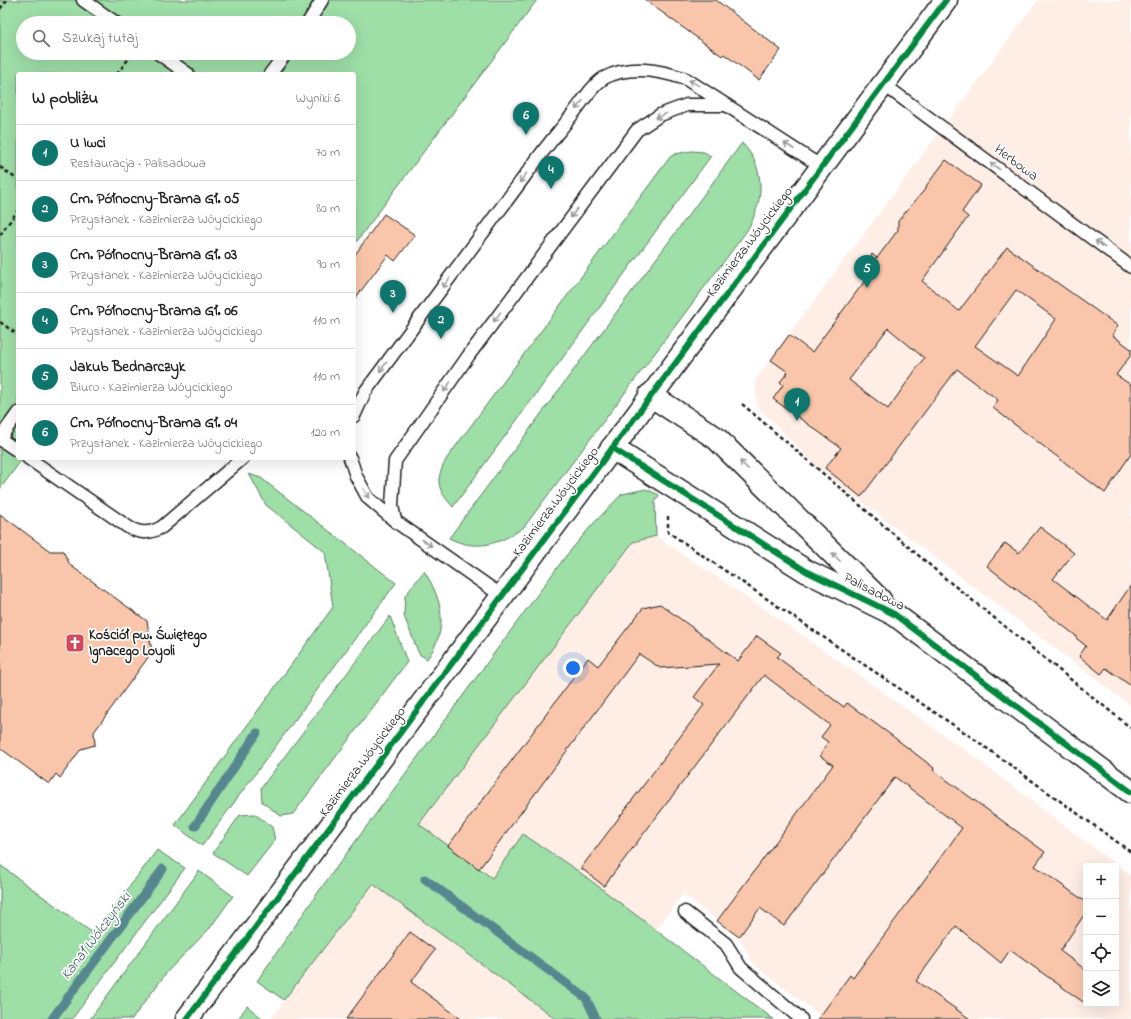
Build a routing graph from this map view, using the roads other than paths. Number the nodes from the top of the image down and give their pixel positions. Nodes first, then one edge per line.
1 (83, 0) edge
2 (322, 0) edge
3 (946, 0) edge
4 (106, 16) edge
5 (312, 16) edge
6 (168, 60) edge
7 (281, 60) edge
8 (185, 72) edge
9 (272, 72) edge
10 (883, 84) junction
11 (726, 105) junction
12 (822, 167) junction
13 (1131, 267) edge
14 (650, 395) junction
15 (356, 411) edge
16 (16, 417) edge
17 (0, 438) edge
18 (612, 448) junction
19 (16, 450) edge
20 (31, 460) edge
21 (241, 460) edge
22 (351, 460) edge
23 (395, 521) junction
24 (502, 596) junction
25 (894, 614) junction
26 (1131, 792) edge
27 (685, 912) dead end
28 (187, 1019) edge
29 (801, 1019) edge

1 - 4 lane
2 - 5 lane
3 - 10 street, Kazimierza Wóycickiego
6 - 8 lane
7 - 9 lane
10 - 12 street, Kazimierza Wóycickiego
13 -> 10 lane, Herbowa
12 -> 11 lane
11 -> 15 lane
11 -> 23 lane
12 - 14 street, Kazimierza Wóycickiego
14 - 18 street, Kazimierza Wóycickiego
25 -> 14 street, Palisadowa
16 - 17 lane
17 - 19 lane
18 - 24 street, Kazimierza Wóycickiego
18 - 25 street, Palisadowa
20 - 21 lane
22 -> 23 lane
23 -> 24 lane
24 - 28 street, Kazimierza Wóycickiego
25 - 26 street, Palisadowa
27 - 29 lane

